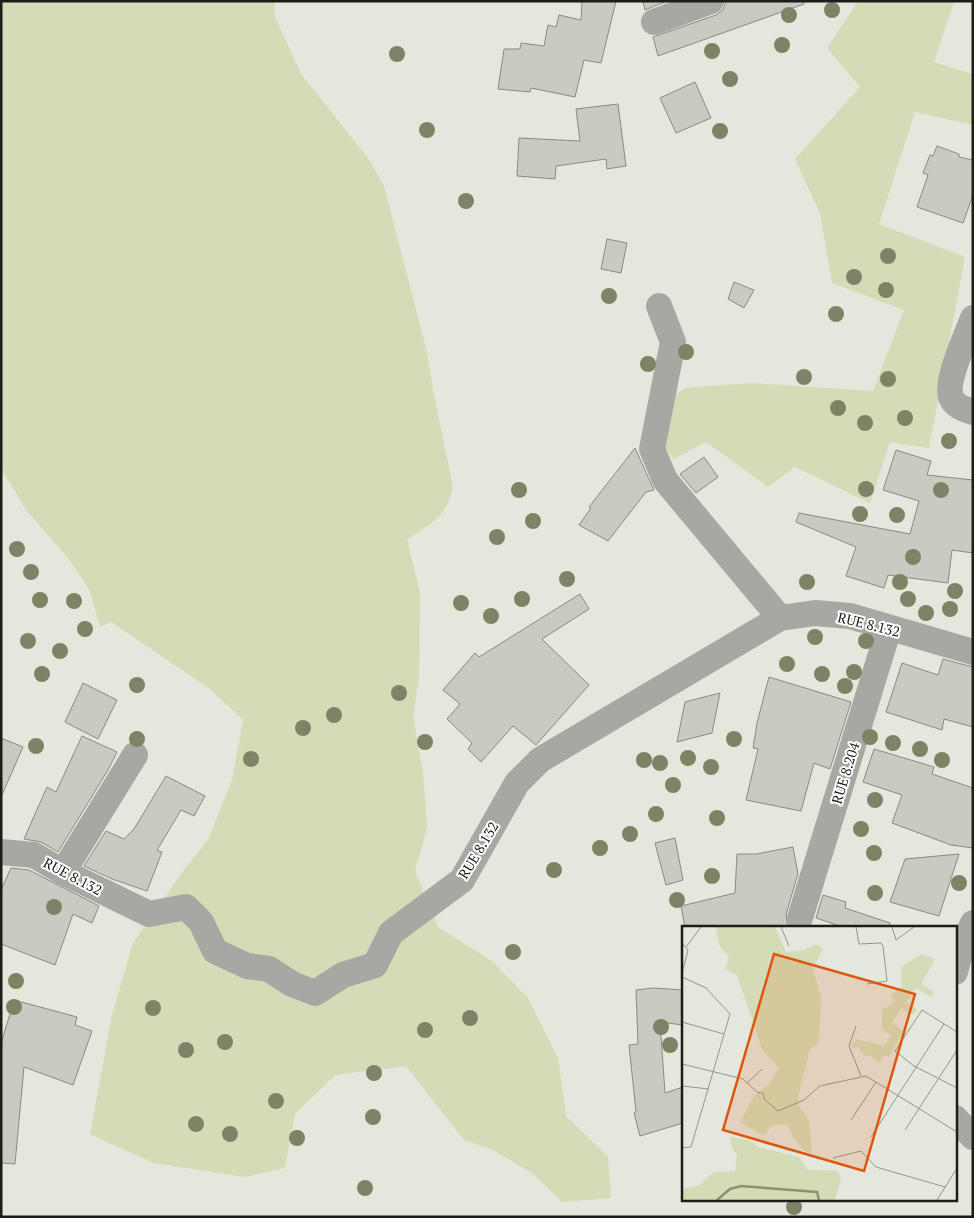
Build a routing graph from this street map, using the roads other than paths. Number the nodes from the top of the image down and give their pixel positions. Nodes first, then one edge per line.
1 (711, 1) edge
2 (654, 22) dead end
3 (659, 306) dead end
4 (973, 318) edge
5 (973, 412) edge
6 (780, 618) junction
7 (889, 628) junction
8 (973, 652) edge
9 (136, 755) dead end
10 (1, 852) edge
11 (63, 872) junction
12 (800, 918) dead end
13 (973, 923) edge
14 (956, 979) edge
15 (956, 1119) edge
16 (973, 1136) edge

1 - 2 street
3 - 6 street
4 - 5 street
6 - 7 street, RUE 8.132
6 - 11 street, RUE 8.132
7 - 8 street, RUE 8.132
7 - 12 street, RUE 8.204
9 - 11 street
10 - 11 street, RUE 8.132
13 - 14 street
15 - 16 street

